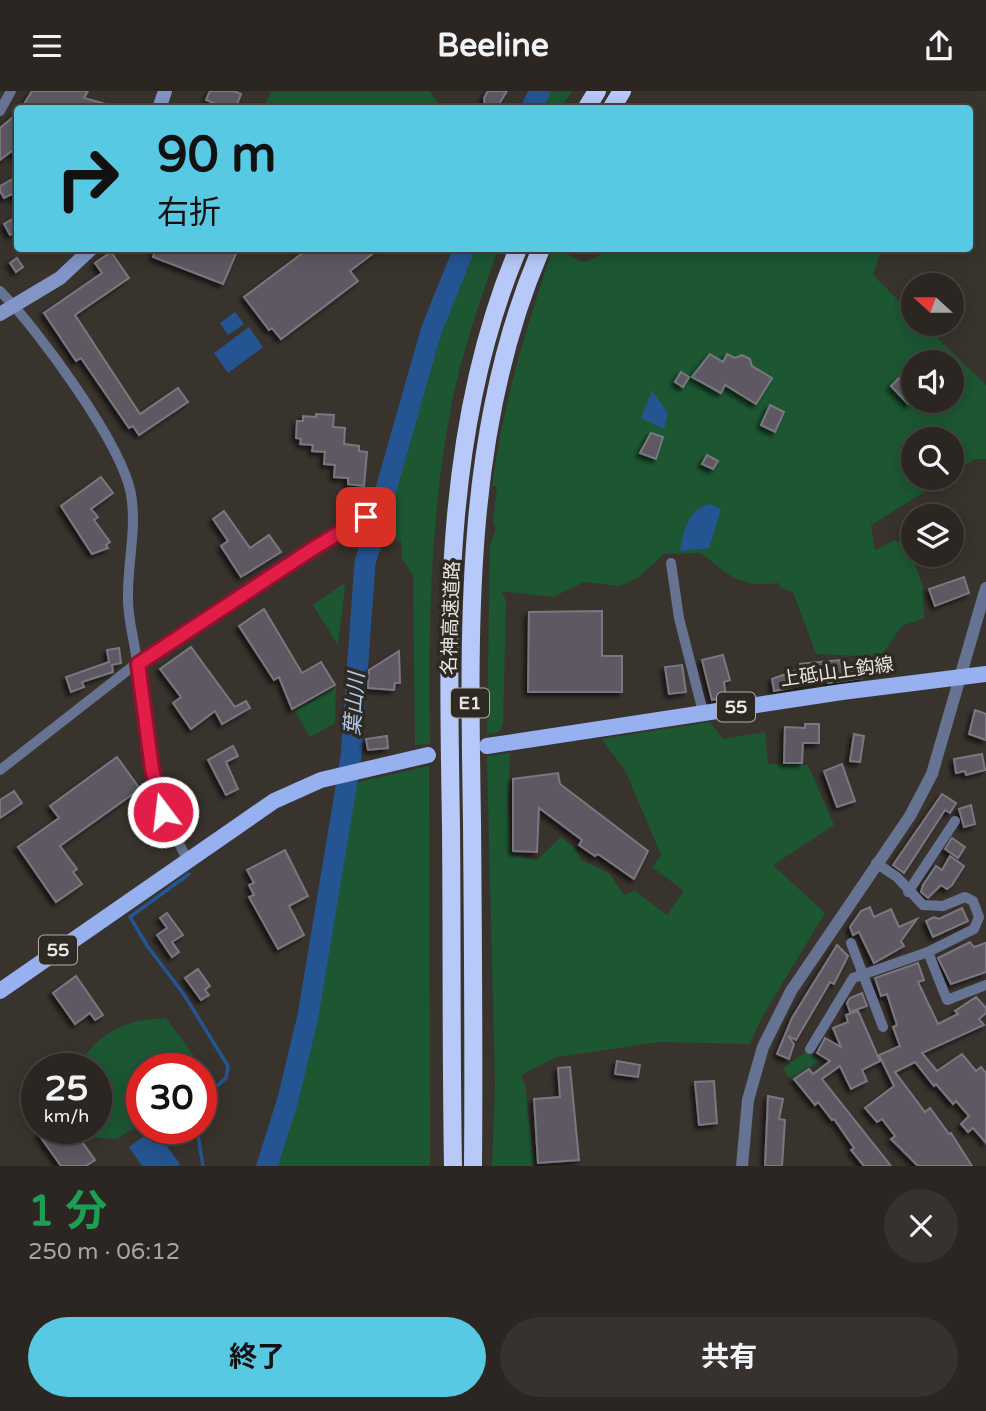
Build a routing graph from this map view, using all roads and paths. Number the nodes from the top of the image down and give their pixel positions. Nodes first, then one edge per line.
1 (11, 91) edge
2 (0, 111) edge
3 (88, 252) edge
4 (518, 252) edge
5 (540, 252) edge
6 (0, 291) edge
7 (14, 305) junction
8 (0, 314) edge
9 (366, 517) dead end
10 (671, 563) dead end
11 (986, 588) edge
12 (138, 664) junction
13 (986, 674) edge
14 (960, 678) junction
15 (703, 712) junction
16 (487, 746) dead end
17 (428, 755) dead end
18 (0, 770) edge
19 (955, 821) dead end
20 (472, 824) junction
21 (188, 860) junction
22 (876, 863) junction
23 (908, 892) junction
24 (852, 943) dead end
25 (928, 952) junction
26 (863, 974) junction
27 (986, 985) edge
28 (0, 991) edge
29 (883, 1027) dead end
30 (810, 1049) dead end
31 (453, 1166) edge
32 (473, 1166) edge
33 (484, 1166) edge
34 (742, 1166) edge

1 - 2 street
3 - 7 main road
4 - 31 highway, 名神高速道路 / E1
5 - 20 highway, 名神高速道路 / E1
6 - 7 street
7 - 8 main road
7 - 12 street
9 - 12 street
10 - 15 street
11 - 14 street
12 - 18 street
12 - 21 street
13 - 14 main road, 上砥山上鈎線 / 55
14 - 15 main road, 上砥山上鈎線 / 55
14 - 22 street
15 - 16 main road, 上砥山上鈎線 / 55
17 - 21 main road, 55
19 - 23 street
20 - 32 highway, 名神高速道路 / E1
20 - 33 highway
21 - 28 main road, 55
22 - 23 street
22 - 34 street
23 - 25 street
24 - 26 street
25 - 26 street
25 - 27 street
26 - 29 street
26 - 30 street

